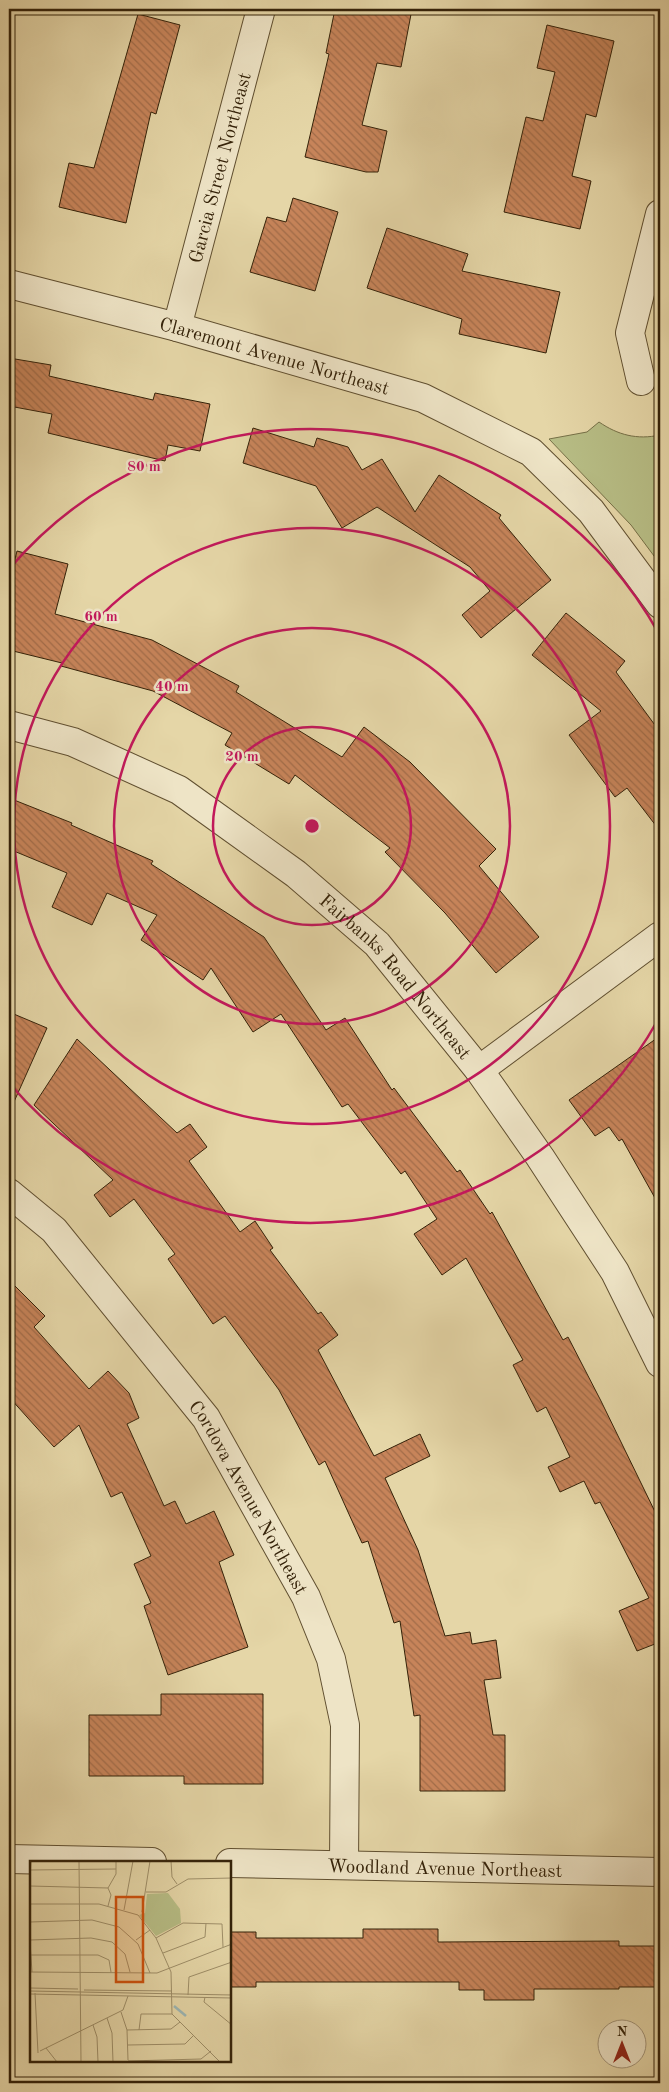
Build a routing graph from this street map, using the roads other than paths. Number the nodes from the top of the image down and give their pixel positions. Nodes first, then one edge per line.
1 (261, 9) edge
2 (660, 214) edge
3 (9, 284) edge
4 (178, 327) junction
5 (641, 381) dead end
6 (660, 604) edge
7 (9, 725) edge
8 (660, 936) edge
9 (479, 1070) junction
10 (9, 1193) edge
11 (660, 1363) edge
12 (9, 1860) edge
13 (80, 1861) edge
14 (231, 1863) edge
15 (344, 1865) junction
16 (660, 1872) edge

1 - 4 street, Garcia Street Northeast
2 - 5 street
3 - 4 street, Claremont Avenue Northeast
4 - 6 street, Claremont Avenue Northeast
7 - 9 street, Fairbanks Road Northeast
8 - 9 street
9 - 11 street, Fairbanks Road Northeast
10 - 15 street, Cordova Avenue Northeast
12 - 13 street
14 - 15 street, Woodland Avenue Northeast
15 - 16 street, Woodland Avenue Northeast

